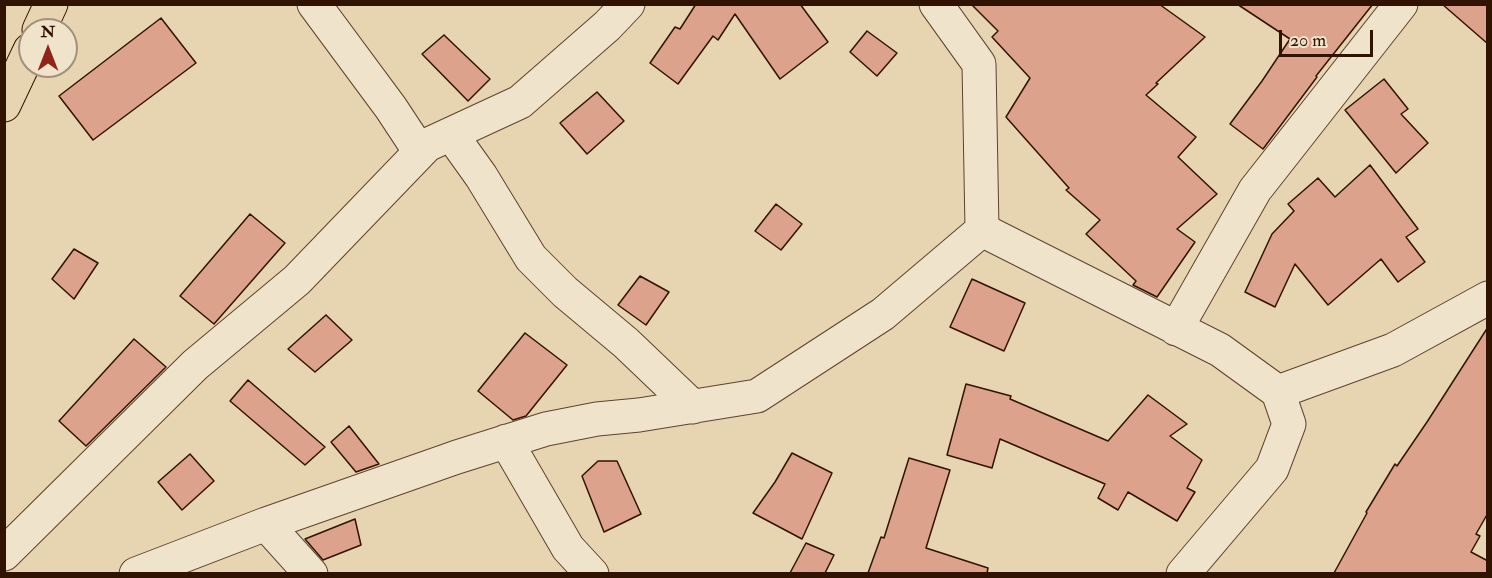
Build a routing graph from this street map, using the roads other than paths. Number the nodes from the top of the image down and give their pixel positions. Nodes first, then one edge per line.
1 (51, 4) edge
2 (314, 4) edge
3 (628, 4) edge
4 (936, 4) edge
5 (1401, 4) edge
6 (45, 18) edge
7 (18, 75) edge
8 (4, 105) edge
9 (451, 134) junction
10 (420, 152) junction
11 (982, 230) junction
12 (1488, 298) edge
13 (1176, 329) junction
14 (1278, 392) junction
15 (693, 406) junction
16 (506, 441) junction
17 (266, 524) junction
18 (4, 554) edge
19 (136, 573) edge
20 (311, 573) edge
21 (592, 573) edge
22 (1184, 573) edge

1 - 6 highway
2 - 10 street
3 - 9 street
4 - 11 street
5 - 13 street
7 - 8 highway
9 - 10 street
9 - 15 street
10 - 18 street
11 - 13 street
11 - 15 street
12 - 14 street
13 - 14 street
14 - 22 street
15 - 16 street
16 - 17 street
16 - 21 street
17 - 19 street
17 - 20 street

